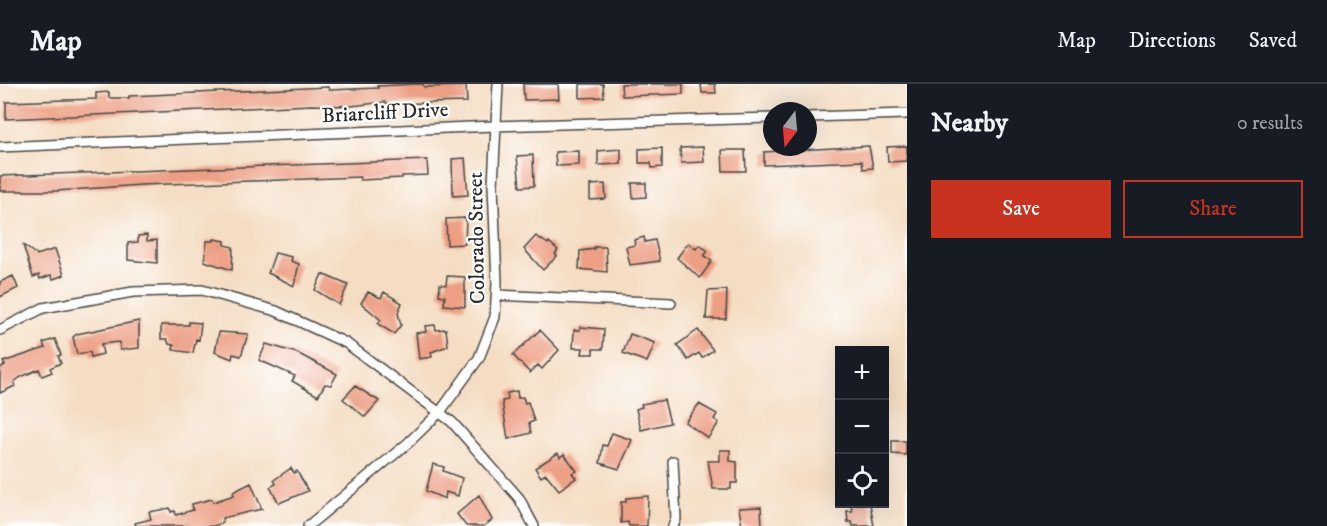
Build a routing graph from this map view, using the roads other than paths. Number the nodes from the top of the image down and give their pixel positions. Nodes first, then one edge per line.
1 (498, 84) edge
2 (907, 114) edge
3 (817, 117) edge
4 (763, 118) edge
5 (494, 126) junction
6 (0, 147) edge
7 (496, 295) junction
8 (671, 303) dead end
9 (0, 330) edge
10 (440, 412) junction
11 (673, 461) dead end
12 (308, 526) edge
13 (534, 526) edge
14 (673, 526) edge

1 - 5 street, Colorado Street
2 - 3 street
4 - 5 street, Briarcliff Drive
5 - 6 street, Briarcliff Drive
5 - 7 street, Colorado Street
7 - 8 street
7 - 10 street, Colorado Street
9 - 10 street
10 - 12 street, Colorado Street
10 - 13 street
11 - 14 street

